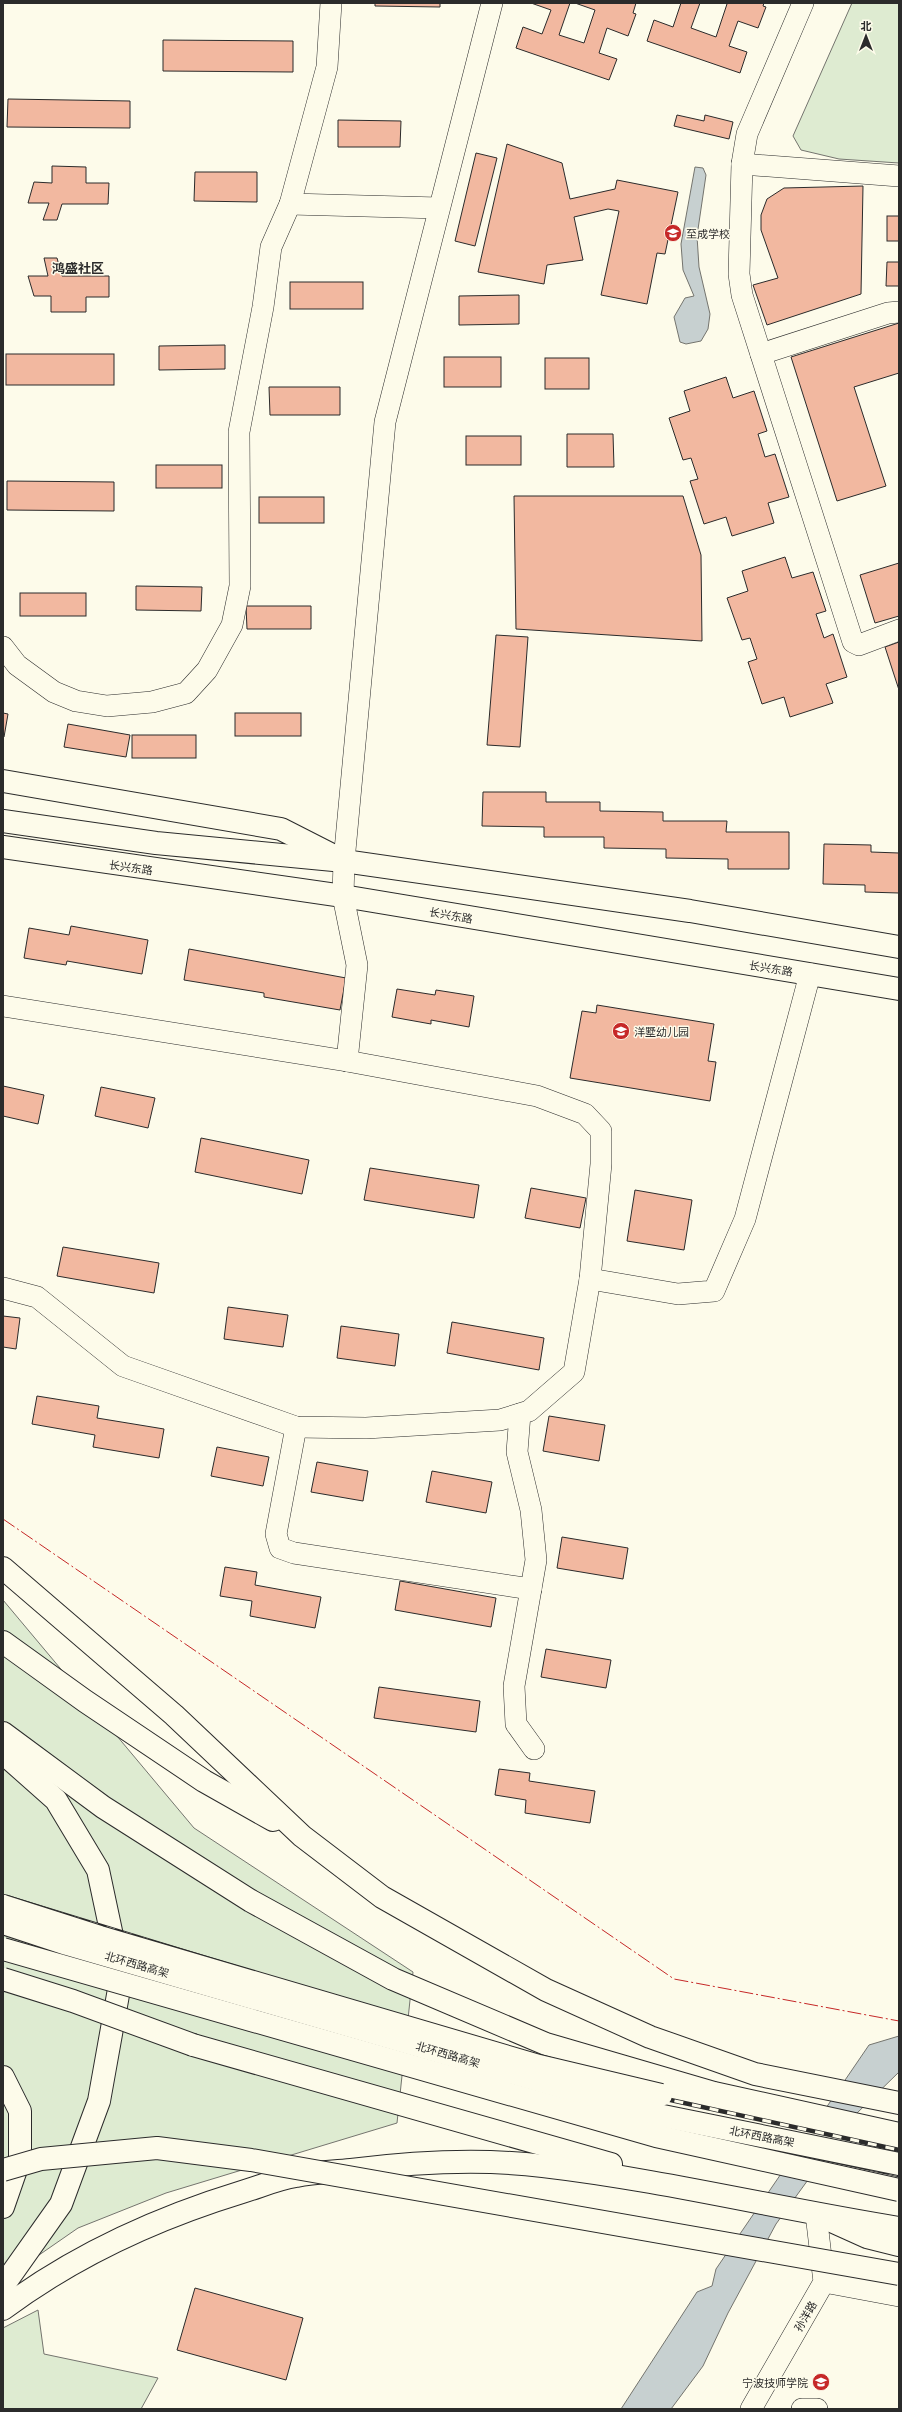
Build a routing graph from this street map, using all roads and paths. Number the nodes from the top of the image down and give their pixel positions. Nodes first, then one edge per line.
1 (331, 3) edge
2 (492, 3) edge
3 (803, 3) edge
4 (742, 164) junction
5 (899, 176) edge
6 (290, 204) junction
7 (439, 208) junction
8 (899, 312) edge
9 (761, 354) junction
10 (899, 630) edge
11 (3, 647) edge
12 (3, 781) edge
13 (3, 821) edge
14 (3, 847) edge
15 (344, 861) junction
16 (343, 896) junction
17 (899, 947) edge
18 (810, 974) junction
19 (899, 989) edge
20 (3, 1006) edge
21 (347, 1061) junction
22 (590, 1278) junction
23 (3, 1288) edge
24 (520, 1414) junction
25 (296, 1427) junction
26 (3, 1568) edge
27 (532, 1589) junction
28 (3, 1642) edge
29 (3, 1733) edge
30 (534, 1749) dead end
31 (8, 1757) edge
32 (302, 1836) junction
33 (3, 1906) edge
34 (3, 1923) edge
35 (3, 1950) edge
36 (3, 1979) edge
37 (3, 2077) edge
38 (899, 2103) edge
39 (899, 2134) edge
40 (899, 2150) edge
41 (899, 2164) edge
42 (3, 2170) edge
43 (702, 2190) junction
44 (899, 2190) edge
45 (3, 2207) edge
46 (816, 2214) junction
47 (899, 2228) edge
48 (899, 2244) edge
49 (899, 2274) edge
50 (824, 2282) junction
51 (3, 2286) edge
52 (899, 2296) edge
53 (3, 2309) edge
54 (751, 2409) edge
55 (802, 2409) edge
56 (817, 2409) edge

1 - 6 street
2 - 7 street
3 - 4 street
4 - 5 street
4 - 9 street
6 - 7 street
6 - 11 street
7 - 15 street
8 - 9 street
9 - 10 street
12 - 15 main road
13 - 15 main road
14 - 16 main road, 长兴东路
15 - 16 street
15 - 17 main road
16 - 18 main road, 长兴东路
16 - 21 street
18 - 19 main road, 长兴东路
18 - 22 street
20 - 21 street
21 - 22 street
22 - 24 street
23 - 25 street
24 - 25 street
24 - 27 street
25 - 27 street
26 - 32 main road
27 - 30 street
28 - 32 main road
29 - 39 main road
31 - 51 main road
32 - 38 main road
33 - 40 main road, bridge
34 - 41 main road, 北环西路高架, bridge
35 - 44 main road, 北环西路高架, bridge
36 - 43 main road, bridge
37 - 45 main road
42 - 49 main road, bridge
43 - 46 main road
43 - 53 main road
46 - 47 main road
46 - 48 main road
46 - 50 street
50 - 52 street
50 - 54 street, 孙洋路
55 - 56 street

